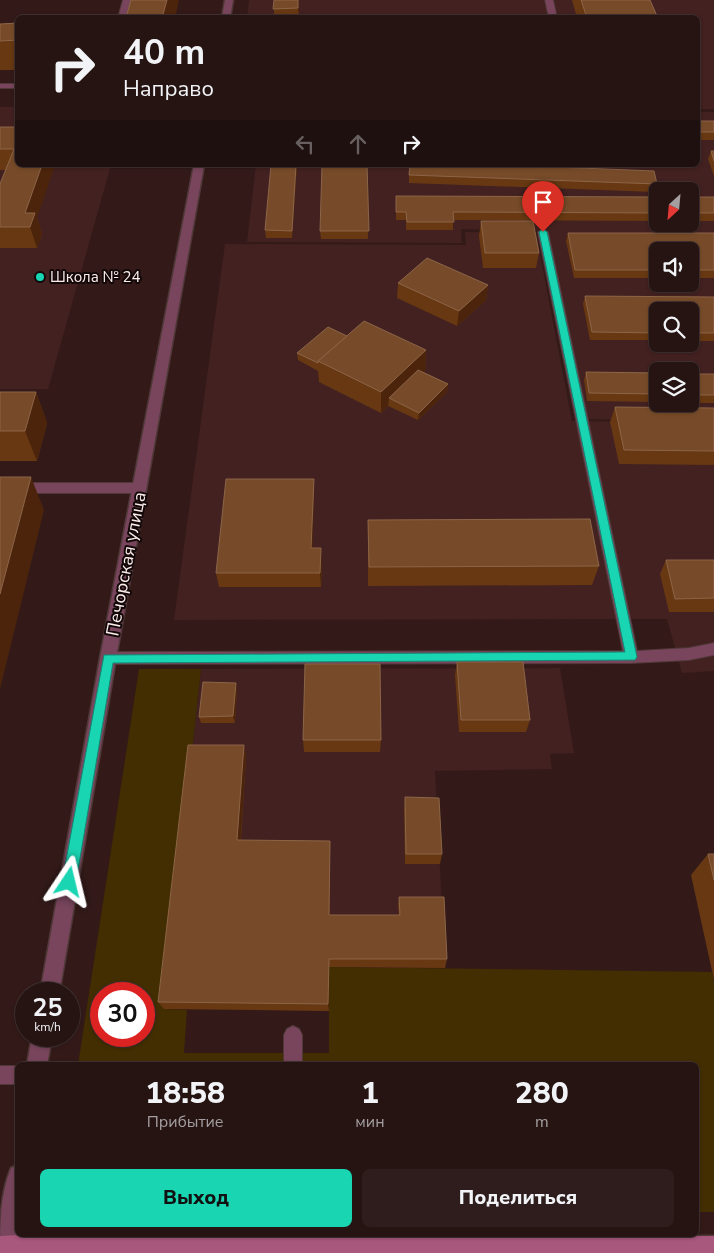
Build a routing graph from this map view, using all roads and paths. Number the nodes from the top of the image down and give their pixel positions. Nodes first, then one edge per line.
1 (127, 0) edge
2 (230, 0) edge
3 (549, 0) edge
4 (123, 15) edge
5 (227, 15) edge
6 (553, 15) edge
7 (0, 86) edge
8 (15, 86) edge
9 (199, 167) edge
10 (543, 232) dead end
11 (0, 488) edge
12 (140, 488) junction
13 (714, 650) edge
14 (631, 657) junction
15 (108, 658) junction
16 (51, 982) edge
17 (293, 1035) dead end
18 (40, 1047) edge
19 (37, 1062) edge
20 (293, 1062) edge
21 (15, 1075) edge
22 (0, 1076) edge
23 (15, 1188) edge
24 (295, 1241) edge
25 (2, 1247) edge
26 (714, 1248) edge
27 (332, 1251) edge

1 - 4 lane
2 - 5 street
3 - 6 lane
7 - 8 lane
9 - 12 street, Печорская улица
10 - 14 lane
11 - 12 lane
12 - 15 street, Печорская улица
13 - 14 lane
14 - 15 lane
15 - 16 street, Печорская улица
17 - 20 lane
18 - 19 street
21 - 22 lane
23 - 25 street
24 - 25 main road
24 - 27 main road
26 - 27 main road

